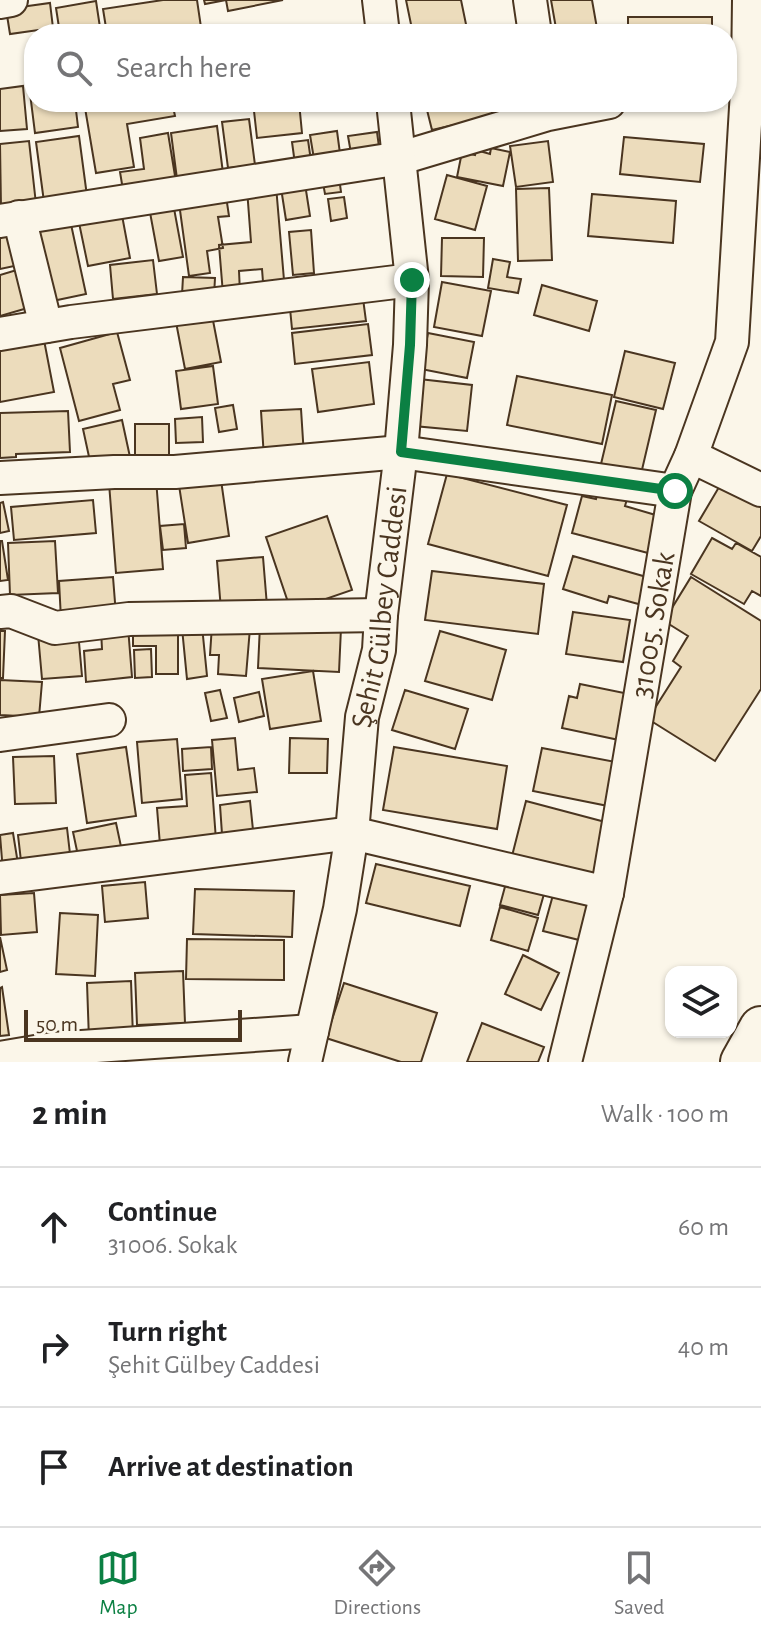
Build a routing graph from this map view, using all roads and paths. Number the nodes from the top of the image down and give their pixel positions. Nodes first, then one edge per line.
1 (11, 0) edge
2 (379, 0) edge
3 (530, 0) edge
4 (749, 0) edge
5 (0, 2) edge
6 (382, 24) edge
7 (534, 24) edge
8 (745, 76) edge
9 (394, 112) edge
10 (535, 112) edge
11 (401, 158) junction
12 (10, 219) edge
13 (412, 280) junction
14 (46, 326) junction
15 (0, 334) edge
16 (401, 452) junction
17 (691, 456) junction
18 (0, 478) edge
19 (761, 490) edge
20 (675, 491) junction
21 (0, 612) edge
22 (381, 615) junction
23 (109, 720) dead end
24 (0, 735) edge
25 (352, 833) junction
26 (0, 878) edge
27 (607, 893) junction
28 (761, 1028) edge
29 (312, 1031) junction
30 (0, 1058) edge
31 (305, 1062) edge
32 (565, 1062) edge
33 (742, 1062) edge

1 - 5 street
2 - 6 street
3 - 7 street
4 - 8 street, 31005. Sokak
8 - 17 street, 31005. Sokak
9 - 11 street, Şehit Gülbey Caddesi
10 - 11 street
11 - 12 street
11 - 13 street, Şehit Gülbey Caddesi
12 - 14 street
13 - 14 street
13 - 16 street, Şehit Gülbey Caddesi
14 - 15 street
16 - 18 street
16 - 20 street
16 - 22 street, Şehit Gülbey Caddesi
17 - 19 street
17 - 20 street, 31005. Sokak
20 - 27 street, 31005. Sokak
21 - 22 street
22 - 25 street, Şehit Gülbey Caddesi
23 - 24 street
25 - 26 street
25 - 27 street
25 - 29 street, Şehit Gülbey Caddesi
27 - 32 street, 31005. Sokak
28 - 33 main road
29 - 30 street
29 - 31 street, Şehit Gülbey Caddesi

